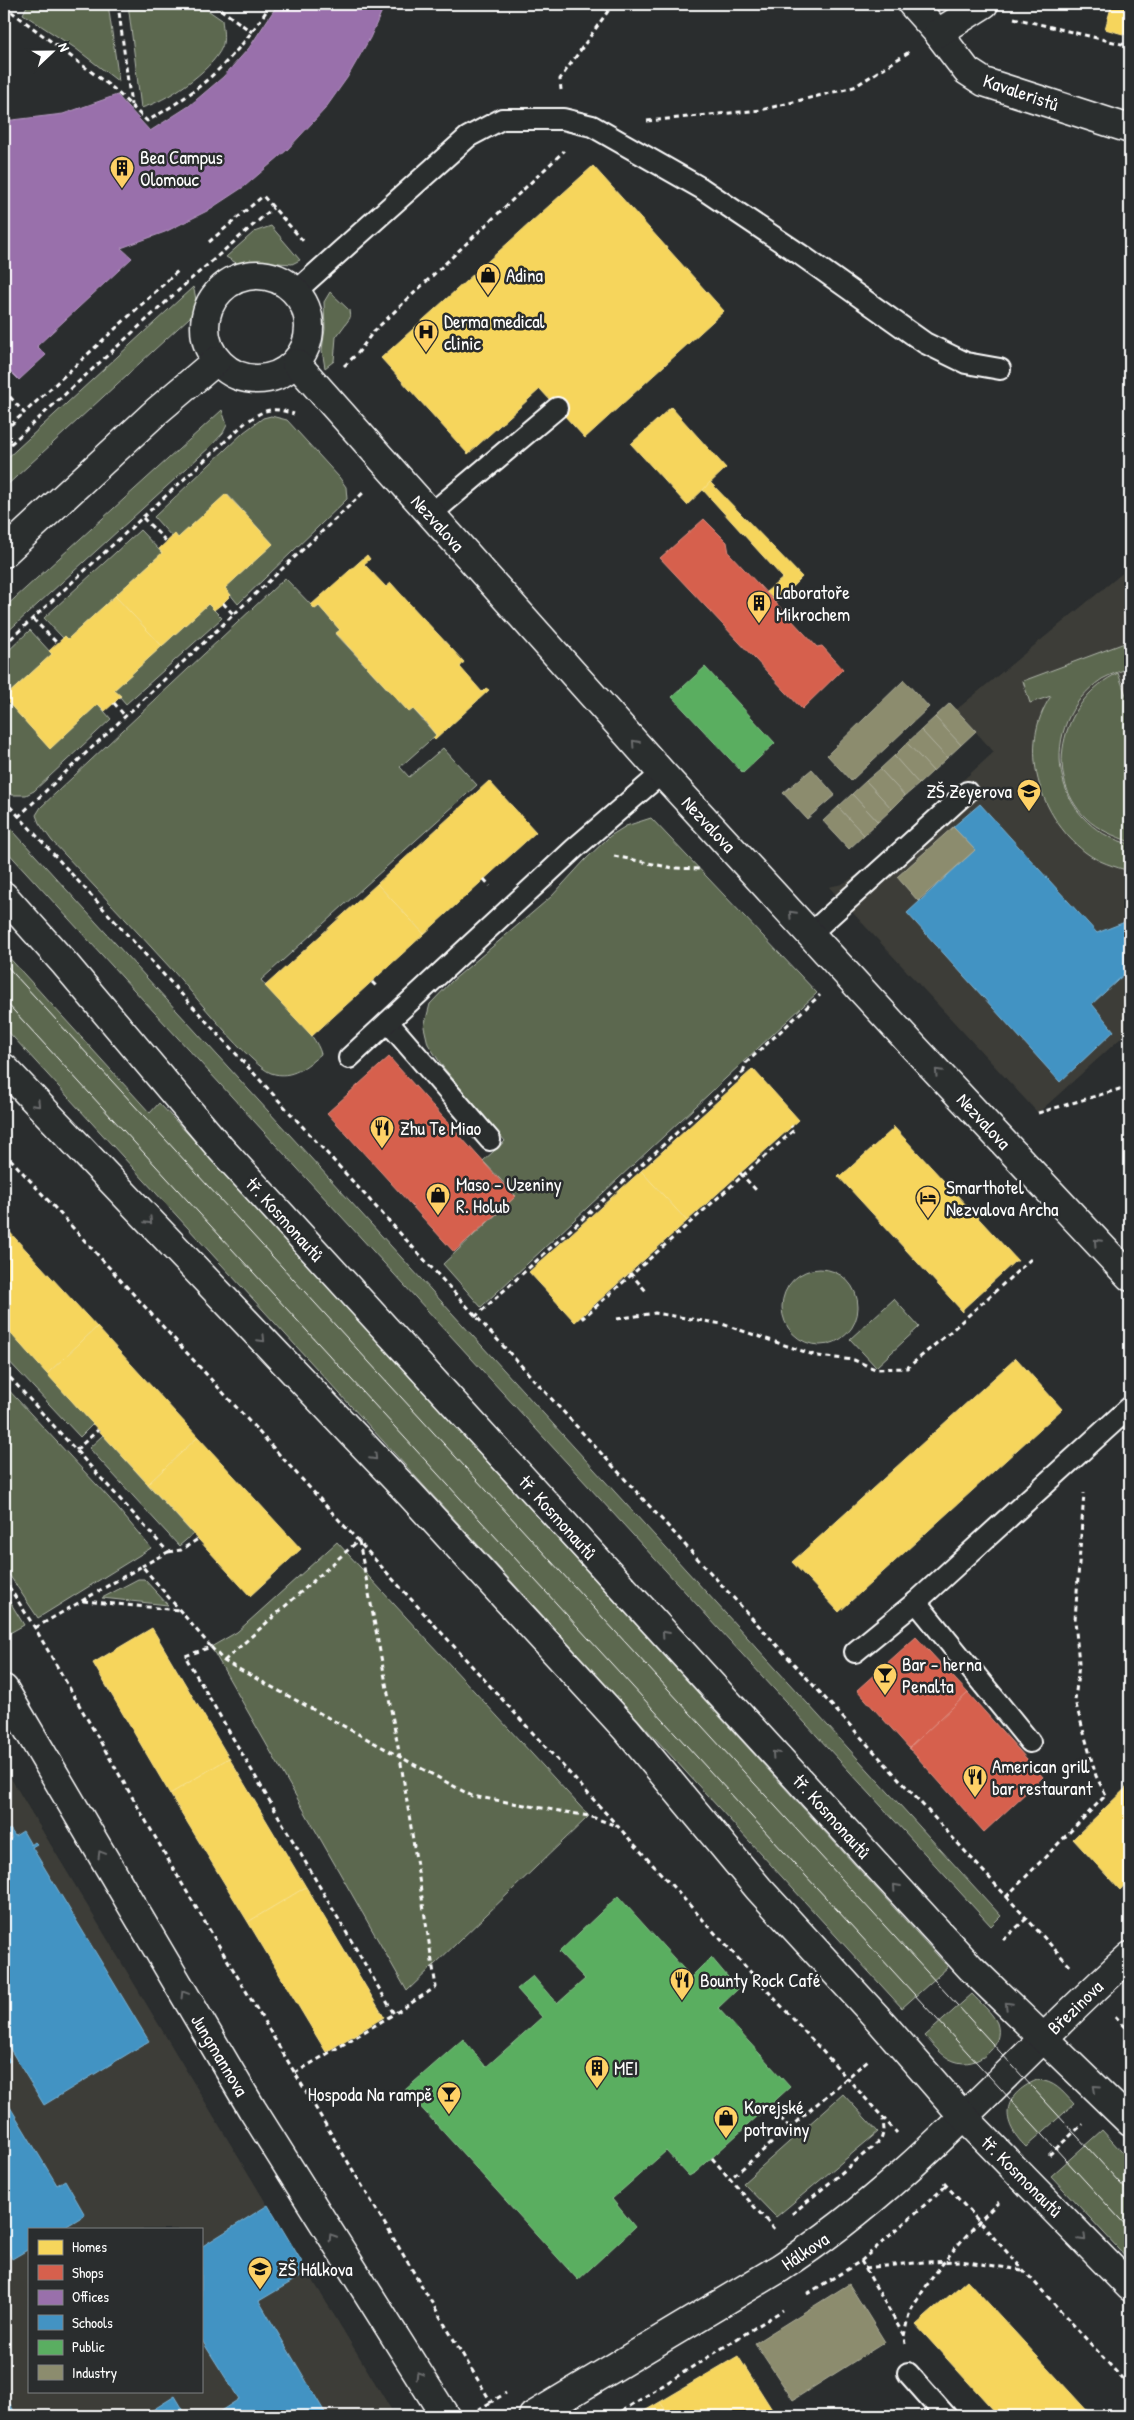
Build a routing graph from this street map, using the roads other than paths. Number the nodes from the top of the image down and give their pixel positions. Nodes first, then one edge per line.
1 (912, 4) edge
2 (984, 4) edge
3 (938, 33) junction
4 (1130, 128) edge
5 (295, 292) junction
6 (216, 361) junction
7 (296, 363) junction
8 (1000, 369) dead end
9 (558, 408) dead end
10 (431, 514) junction
11 (4, 553) edge
12 (662, 773) junction
13 (967, 792) dead end
14 (4, 896) edge
15 (810, 934) junction
16 (388, 1022) junction
17 (349, 1058) dead end
18 (4, 1068) edge
19 (490, 1140) dead end
20 (1130, 1277) edge
21 (1130, 1407) edge
22 (916, 1602) junction
23 (855, 1652) dead end
24 (4, 1689) edge
25 (1030, 1742) dead end
26 (1130, 1956) edge
27 (1042, 2039) junction
28 (963, 2116) junction
29 (1130, 2122) edge
30 (1130, 2286) edge
31 (908, 2373) road end
32 (445, 2416) edge
33 (533, 2416) edge
34 (946, 2416) edge

1 - 3 street, Kavaleristů
2 - 3 street
3 - 4 street, Kavaleristů
5 - 6 street
5 - 7 street
5 - 8 lane
6 - 7 street
6 - 11 street
7 - 10 street, Nezvalova
9 - 10 lane
12 -> 10 street, Nezvalova
15 -> 12 street, Nezvalova
12 - 16 lane
13 - 15 lane
27 -> 14 street, tř. Kosmonautů
20 -> 15 street, Nezvalova
16 - 17 lane
16 - 19 lane
18 -> 28 street, tř. Kosmonautů
21 - 22 lane
22 - 23 lane
22 - 25 lane
32 -> 24 street, Jungmannova
26 - 27 street, Březinova
27 - 28 street, Hálkova
29 -> 27 street, tř. Kosmonautů
28 -> 30 street, tř. Kosmonautů
28 - 33 street, Hálkova
31 - 34 lane

